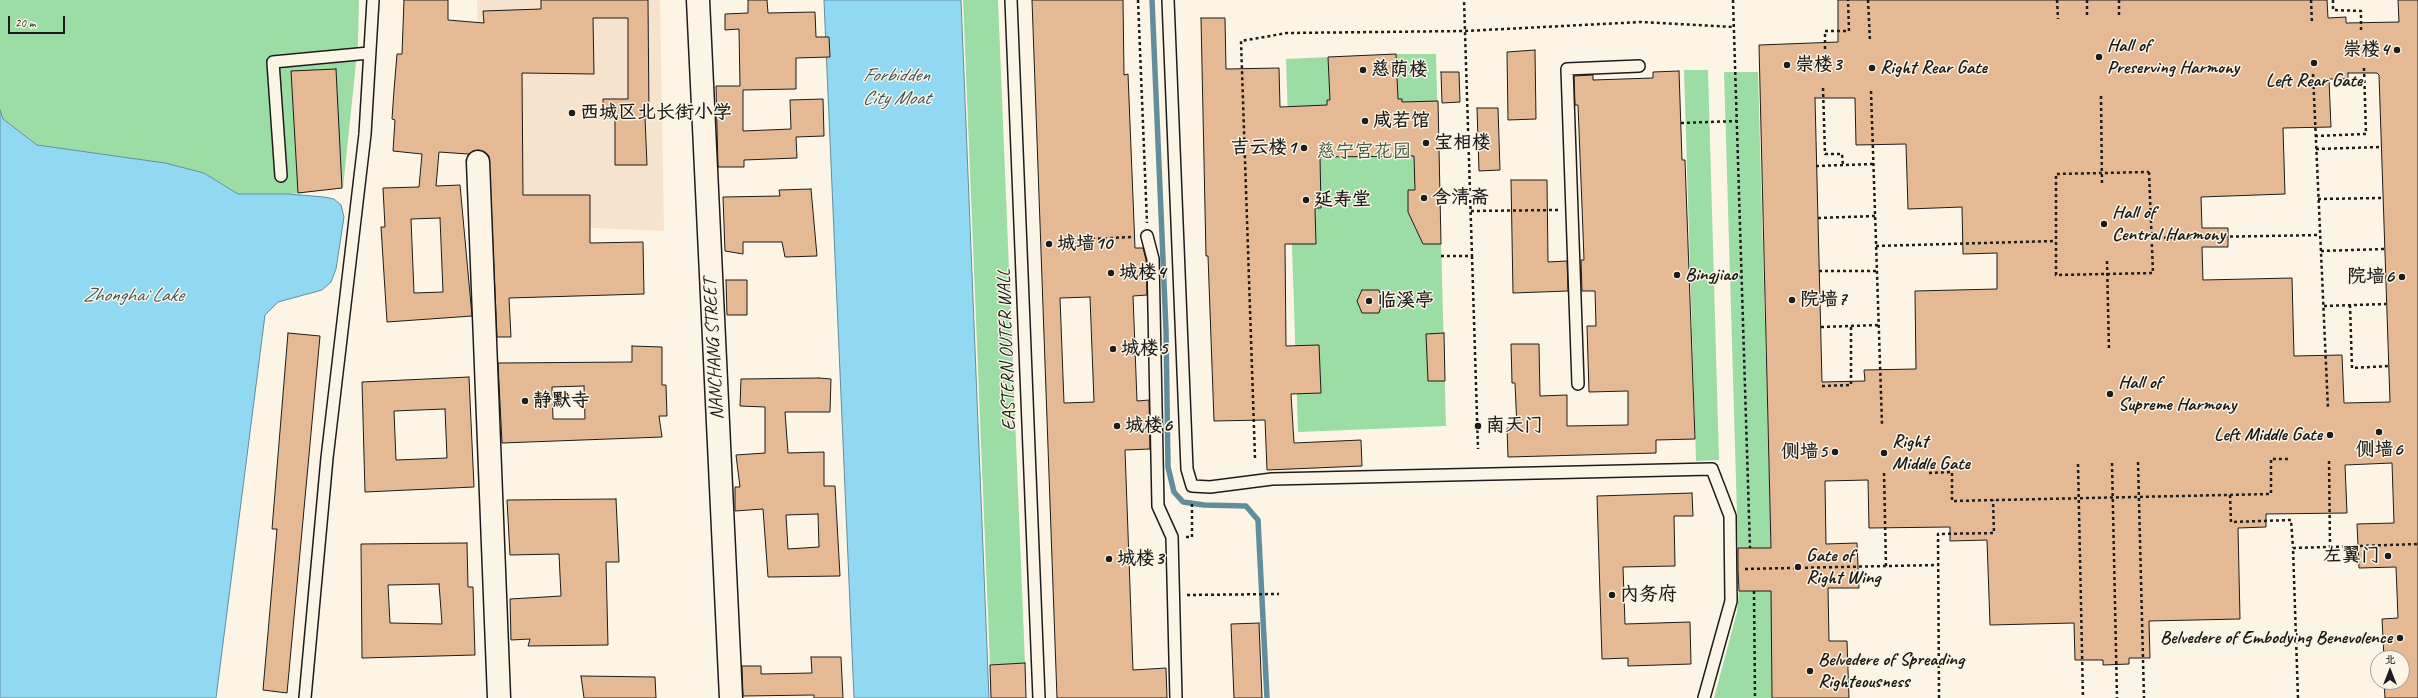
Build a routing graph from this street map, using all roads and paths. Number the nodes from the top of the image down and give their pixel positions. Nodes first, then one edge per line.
1 (373, 0) edge
2 (698, 0) edge
3 (1011, 0) edge
4 (1138, 0) edge
5 (1168, 0) edge
6 (1464, 0) edge
7 (1733, 0) edge
8 (1848, 0) edge
9 (1868, 0) edge
10 (2057, 0) edge
11 (2087, 0) edge
12 (2119, 0) edge
13 (2311, 0) edge
14 (2333, 0) edge
15 (2119, 17) dead end
16 (2087, 18) dead end
17 (2058, 19) dead end
18 (2312, 24) dead end
19 (1734, 27) junction
20 (1465, 31) junction
21 (2361, 34) dead end
22 (1870, 41) dead end
23 (1825, 49) dead end
24 (369, 53) junction
25 (1639, 66) dead end
26 (2364, 68) dead end
27 (2313, 74) dead end
28 (1823, 88) dead end
29 (1871, 91) dead end
30 (2101, 96) dead end
31 (1736, 121) junction
32 (1681, 123) dead end
33 (2315, 136) junction
34 (2381, 147) dead end
35 (2316, 149) junction
36 (478, 162) dead end
37 (1873, 164) junction
38 (1843, 165) junction
39 (1816, 166) dead end
40 (2102, 173) junction
41 (281, 176) dead end
42 (2102, 186) dead end
43 (2383, 198) dead end
44 (2318, 199) junction
45 (1572, 210) junction
46 (1471, 211) junction
47 (1875, 216) junction
48 (1818, 218) dead end
49 (2320, 235) junction
50 (1147, 236) junction
51 (2152, 238) junction
52 (1068, 240) dead end
53 (2056, 241) junction
54 (1876, 246) junction
55 (2384, 249) dead end
56 (2321, 251) junction
57 (1441, 256) dead end
58 (1472, 256) junction
59 (2107, 261) dead end
60 (1819, 271) dead end
61 (1877, 271) junction
62 (2107, 274) junction
63 (1689, 276) dead end
64 (1741, 276) junction
65 (2386, 304) dead end
66 (2350, 305) junction
67 (2324, 306) junction
68 (1879, 325) junction
69 (1851, 326) junction
70 (1820, 327) dead end
71 (2109, 350) dead end
72 (2389, 366) dead end
73 (1578, 384) dead end
74 (1822, 386) dead end
75 (2328, 409) dead end
76 (1882, 424) dead end
77 (1478, 449) dead end
78 (1255, 458) dead end
79 (2289, 459) dead end
80 (2329, 459) dead end
81 (2138, 462) dead end
82 (2112, 463) dead end
83 (2078, 464) dead end
84 (1929, 473) dead end
85 (1884, 474) dead end
86 (1192, 486) junction
87 (2230, 495) junction
88 (2112, 497) junction
89 (2139, 497) junction
90 (2079, 498) junction
91 (1993, 500) junction
92 (1192, 529) dead end
93 (2418, 544) edge
94 (2330, 547) junction
95 (1750, 548) dead end
96 (2293, 548) junction
97 (1939, 565) junction
98 (1886, 566) junction
99 (1738, 569) dead end
100 (1754, 591) dead end
101 (1279, 594) dead end
102 (1173, 595) junction
103 (305, 698) edge
104 (499, 698) edge
105 (731, 698) edge
106 (1039, 698) edge
107 (1176, 698) edge
108 (1704, 698) edge
109 (1755, 698) edge
110 (1939, 698) edge
111 (2083, 698) edge
112 (2117, 698) edge
113 (2144, 698) edge
114 (2298, 698) edge

1 - 24 lane
2 - 105 street, NANCHANG STREET
3 - 106 lane, EASTERN OUTER WALL
4 - 50 path
5 - 86 lane
6 - 20 path
7 - 19 path
8 - 23 path
9 - 22 path
10 - 17 path
11 - 16 path
12 - 15 path
13 - 18 path
14 - 21 path
19 - 20 path
19 - 31 path
20 - 46 path
20 - 78 path
24 - 41 lane
24 - 103 lane
25 - 45 lane
26 - 33 path
27 - 33 path
28 - 38 path
29 - 37 path
30 - 40 path
31 - 32 path
31 - 64 path
33 - 35 path
34 - 35 path
35 - 44 path
36 - 104 street
37 - 38 path
37 - 47 path
38 - 39 path
40 - 42 path
40 - 51 path
40 - 53 path
43 - 44 path
44 - 49 path
45 - 46 path
45 - 73 lane
46 - 58 path
47 - 48 path
47 - 54 path
49 - 51 path
49 - 56 path
50 - 52 path
50 - 102 lane
51 - 62 path
53 - 54 path
53 - 62 path
54 - 61 path
55 - 56 path
56 - 67 path
57 - 58 path
58 - 77 path
59 - 62 path
60 - 61 path
61 - 68 path
62 - 71 path
63 - 64 path
64 - 95 path
65 - 66 path
66 - 67 path
66 - 72 path
67 - 75 path
68 - 69 path
68 - 76 path
69 - 70 path
69 - 74 path
79 - 87 path
80 - 94 path
81 - 89 path
82 - 88 path
83 - 90 path
84 - 91 path
85 - 98 path
86 - 92 path
86 - 108 lane
87 - 89 path
87 - 96 path
88 - 89 path
88 - 90 path
88 - 112 path
89 - 113 path
90 - 91 path
90 - 111 path
91 - 97 path
93 - 94 path
94 - 96 path
96 - 114 path
97 - 98 path
97 - 110 path
98 - 99 path
100 - 109 path
101 - 102 path
102 - 107 lane

